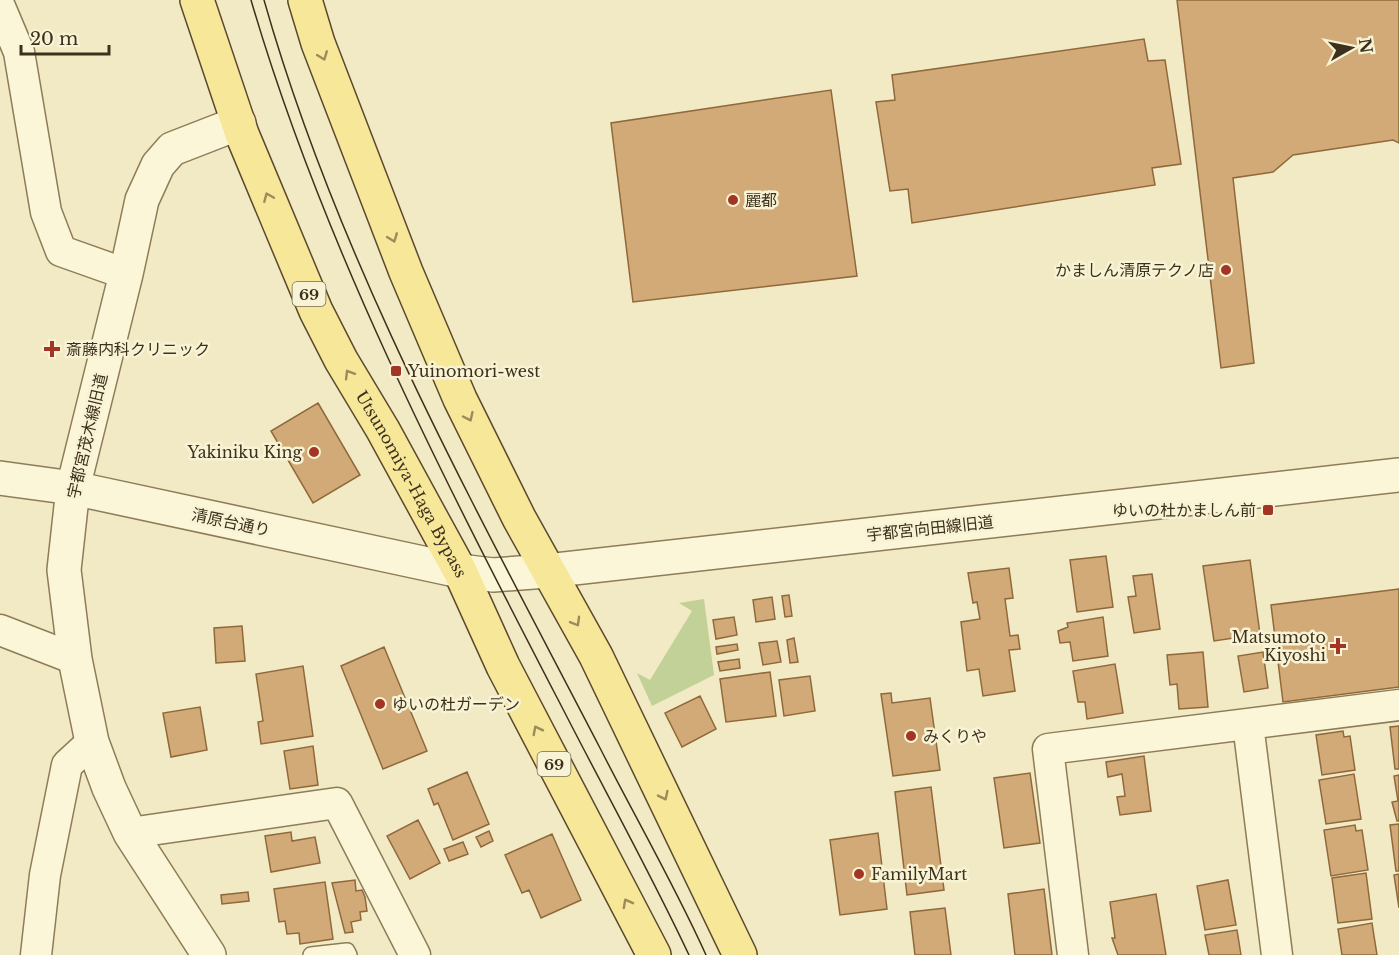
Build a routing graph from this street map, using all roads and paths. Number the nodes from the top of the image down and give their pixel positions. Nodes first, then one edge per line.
1 (197, 0) edge
2 (305, 0) edge
3 (0, 7) edge
4 (239, 123) junction
5 (126, 274) junction
6 (1399, 475) edge
7 (0, 478) edge
8 (73, 488) junction
9 (460, 571) junction
10 (547, 571) junction
11 (0, 630) edge
12 (75, 659) junction
13 (1399, 705) edge
14 (1248, 724) junction
15 (92, 742) junction
16 (130, 833) junction
17 (36, 955) edge
18 (209, 955) edge
19 (311, 955) edge
20 (350, 955) edge
21 (415, 955) edge
22 (654, 955) edge
23 (740, 955) edge
24 (1073, 955) edge
25 (1277, 955) edge

1 - 4 main road, Utsunomiya-Haga Bypass / 69
2 -> 10 main road
3 - 5 street
4 - 5 street, 宇都宮茂木線旧道
9 -> 4 main road, Utsunomiya-Haga Bypass / 69
5 - 8 street, 宇都宮茂木線旧道
6 - 10 street, 宇都宮向田線旧道
7 - 8 street, 清原台通り
8 - 9 street, 清原台通り
8 - 12 street, 宇都宮茂木線旧道
9 - 10 street, 宇都宮向田線旧道
22 -> 9 main road, Utsunomiya-Haga Bypass / 69
10 -> 23 main road
11 - 12 street
12 - 15 street, 宇都宮茂木線旧道
13 - 14 street
14 - 24 street
14 - 25 street
15 - 16 street, 宇都宮茂木線旧道
15 - 17 street
16 - 18 street, 宇都宮茂木線旧道
16 - 21 street
19 - 20 lane

